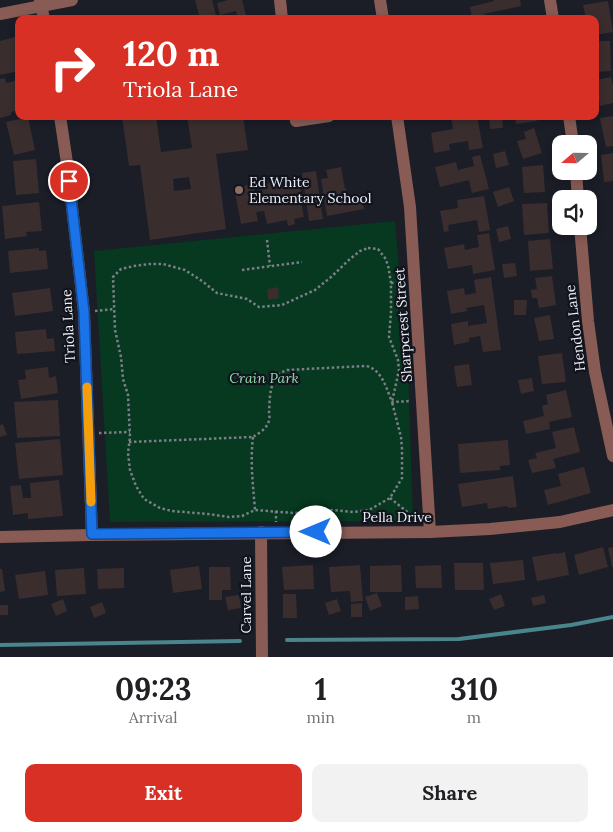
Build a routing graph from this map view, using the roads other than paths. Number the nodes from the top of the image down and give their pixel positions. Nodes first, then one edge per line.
1 (72, 0) edge
2 (280, 0) edge
3 (380, 0) edge
4 (550, 0) edge
5 (41, 3) edge
6 (0, 14) edge
7 (282, 15) edge
8 (382, 15) edge
9 (552, 15) edge
10 (61, 120) edge
11 (398, 120) edge
12 (570, 120) edge
13 (572, 135) edge
14 (581, 235) edge
15 (613, 456) edge
16 (613, 510) edge
17 (261, 532) junction
18 (430, 532) junction
19 (92, 534) junction
20 (0, 538) edge
21 (262, 657) edge

1 - 5 street
2 - 7 street
3 - 8 street
4 - 9 street
5 - 6 street
10 - 19 street, Triola Lane
11 - 18 street, Sharpcrest Street
12 - 13 street
14 - 15 street, Hendon Lane
16 - 18 street, Pella Drive
17 - 18 street, Pella Drive
17 - 19 street, Pella Drive
17 - 21 street, Carvel Lane
19 - 20 street, Pella Drive

